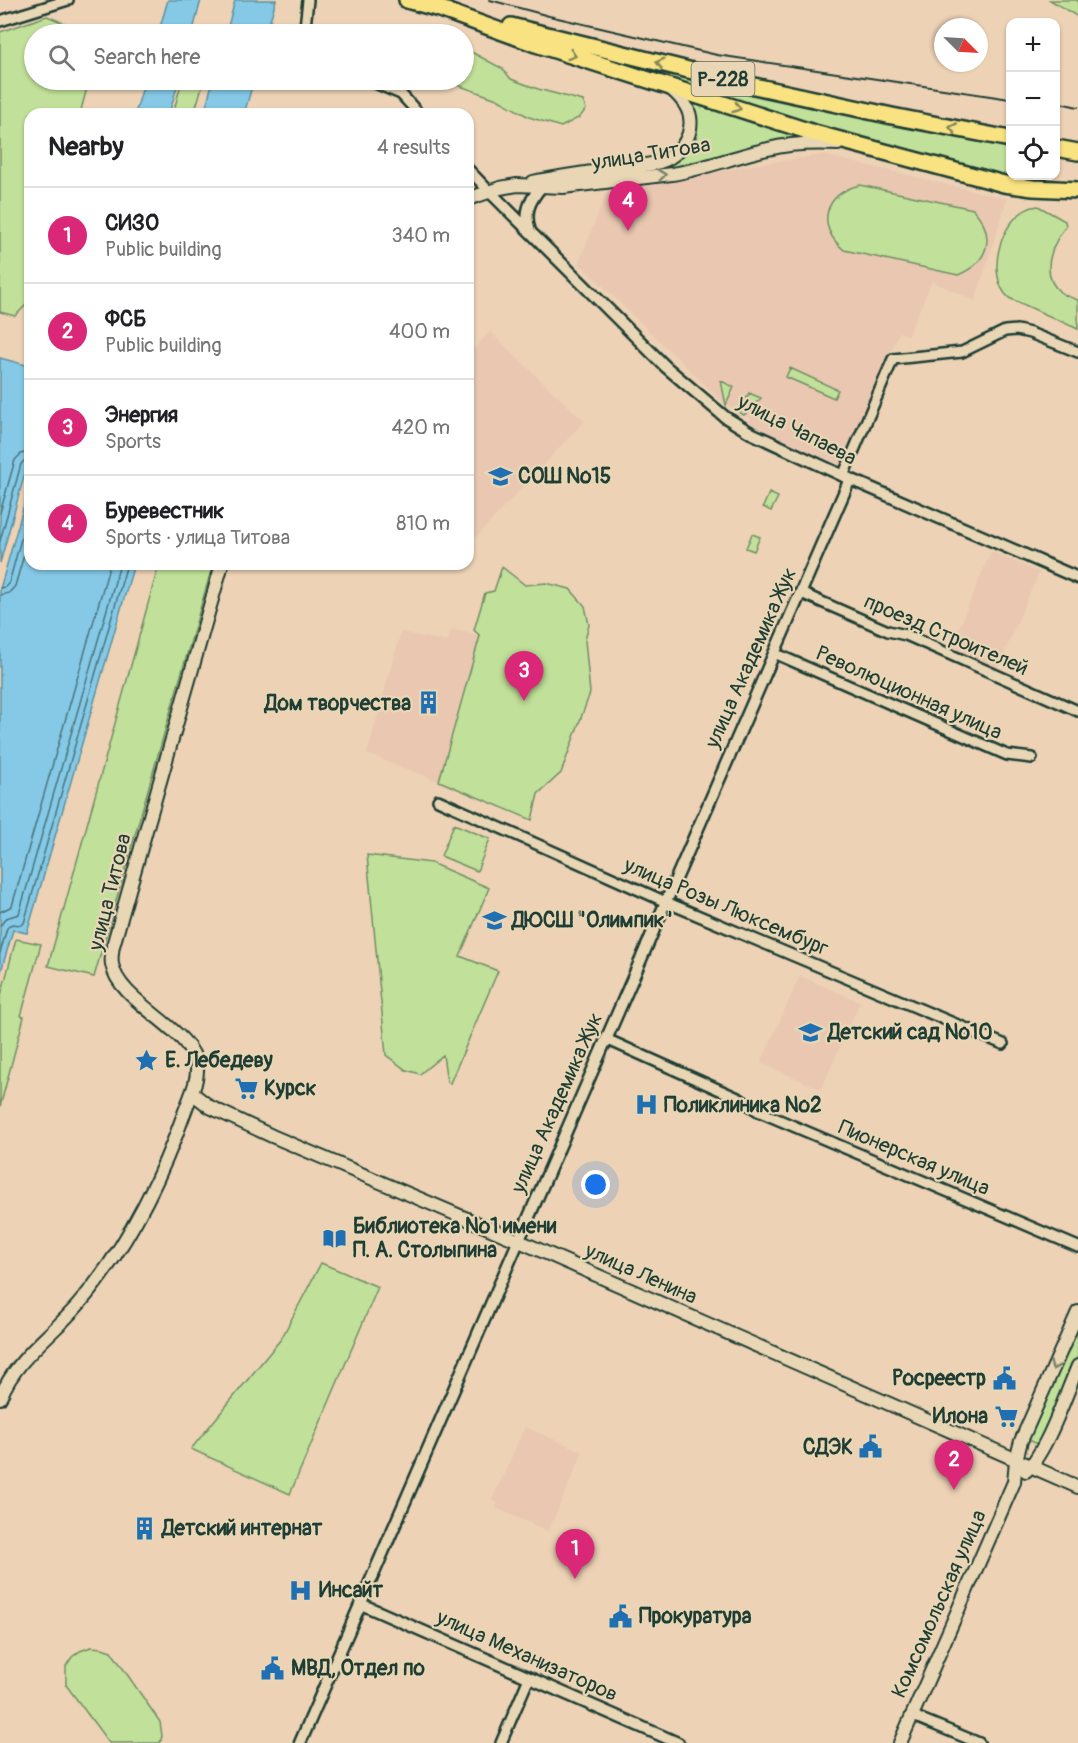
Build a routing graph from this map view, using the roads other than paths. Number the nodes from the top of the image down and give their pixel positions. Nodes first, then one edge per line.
1 (68, 0) edge
2 (308, 0) edge
3 (407, 0) edge
4 (438, 8) junction
5 (0, 21) edge
6 (305, 24) edge
7 (661, 83) junction
8 (392, 90) edge
9 (414, 108) edge
10 (1006, 138) edge
11 (1060, 148) edge
12 (875, 150) junction
13 (1078, 152) edge
14 (474, 176) edge
15 (1013, 180) edge
16 (1004, 184) junction
17 (517, 186) junction
18 (541, 187) junction
19 (1078, 190) edge
20 (489, 191) junction
21 (474, 197) edge
22 (531, 234) junction
23 (1078, 352) edge
24 (847, 477) junction
25 (220, 570) edge
26 (1078, 578) edge
27 (801, 592) junction
28 (774, 653) junction
29 (1078, 711) edge
30 (1032, 758) dead end
31 (438, 800) dead end
32 (666, 902) junction
33 (606, 1039) junction
34 (1003, 1044) dead end
35 (192, 1093) junction
36 (519, 1241) junction
37 (1078, 1247) edge
38 (1078, 1312) edge
39 (1078, 1366) edge
40 (0, 1398) edge
41 (1016, 1460) junction
42 (1030, 1467) junction
43 (1014, 1482) junction
44 (1078, 1488) edge
45 (361, 1604) junction
46 (529, 1678) junction
47 (911, 1715) junction
48 (300, 1743) edge
49 (501, 1743) edge
50 (678, 1743) edge
51 (900, 1743) edge
52 (979, 1743) edge

1 - 5 street
2 - 6 street
3 - 4 highway, Р-228
4 -> 7 highway, Р-228
10 -> 4 highway, Р-228
7 -> 12 highway, Р-228
7 - 17 main road
8 - 9 street
11 - 13 highway
12 - 16 highway, Р-228
18 -> 12 main road, улица Титова
14 - 20 street
15 - 16 highway
16 - 19 highway, Р-228
17 - 18 main road, улица Титова
17 - 20 main road, улица Титова
18 - 22 street
20 - 21 main road, улица Титова
20 - 22 street, улица Чапаева
22 - 24 street, улица Чапаева
23 - 24 street
24 - 26 street, улица Чапаева
24 - 27 street, улица Академика Жук
25 - 35 main road, улица Титова
27 - 28 street, улица Академика Жук
27 - 29 street, проезд Строителей
28 - 30 street, Революционная улица
28 - 32 street, улица Академика Жук
31 - 32 street, улица Розы Люксембург
32 - 33 street, улица Академика Жук
32 - 34 street, улица Розы Люксембург
33 - 36 street, улица Академика Жук
33 - 37 street, Пионерская улица
35 - 36 main road, улица Ленина
35 - 40 main road, улица Титова
36 - 41 main road, улица Ленина
36 - 45 street, улица Академика Жук
38 -> 41 main road, Комсомольская улица
39 - 42 main road, Комсомольская улица
41 - 42 main road, улица Ленина
41 - 43 main road, Комсомольская улица
42 - 43 main road, Комсомольская улица
42 - 44 main road, улица Ленина
43 - 47 main road, Комсомольская улица
45 - 46 street, улица Механизаторов
45 - 48 street, улица Академика Жук
46 - 49 street
46 - 50 street, улица Механизаторов
47 - 51 main road, Комсомольская улица
47 - 52 street

